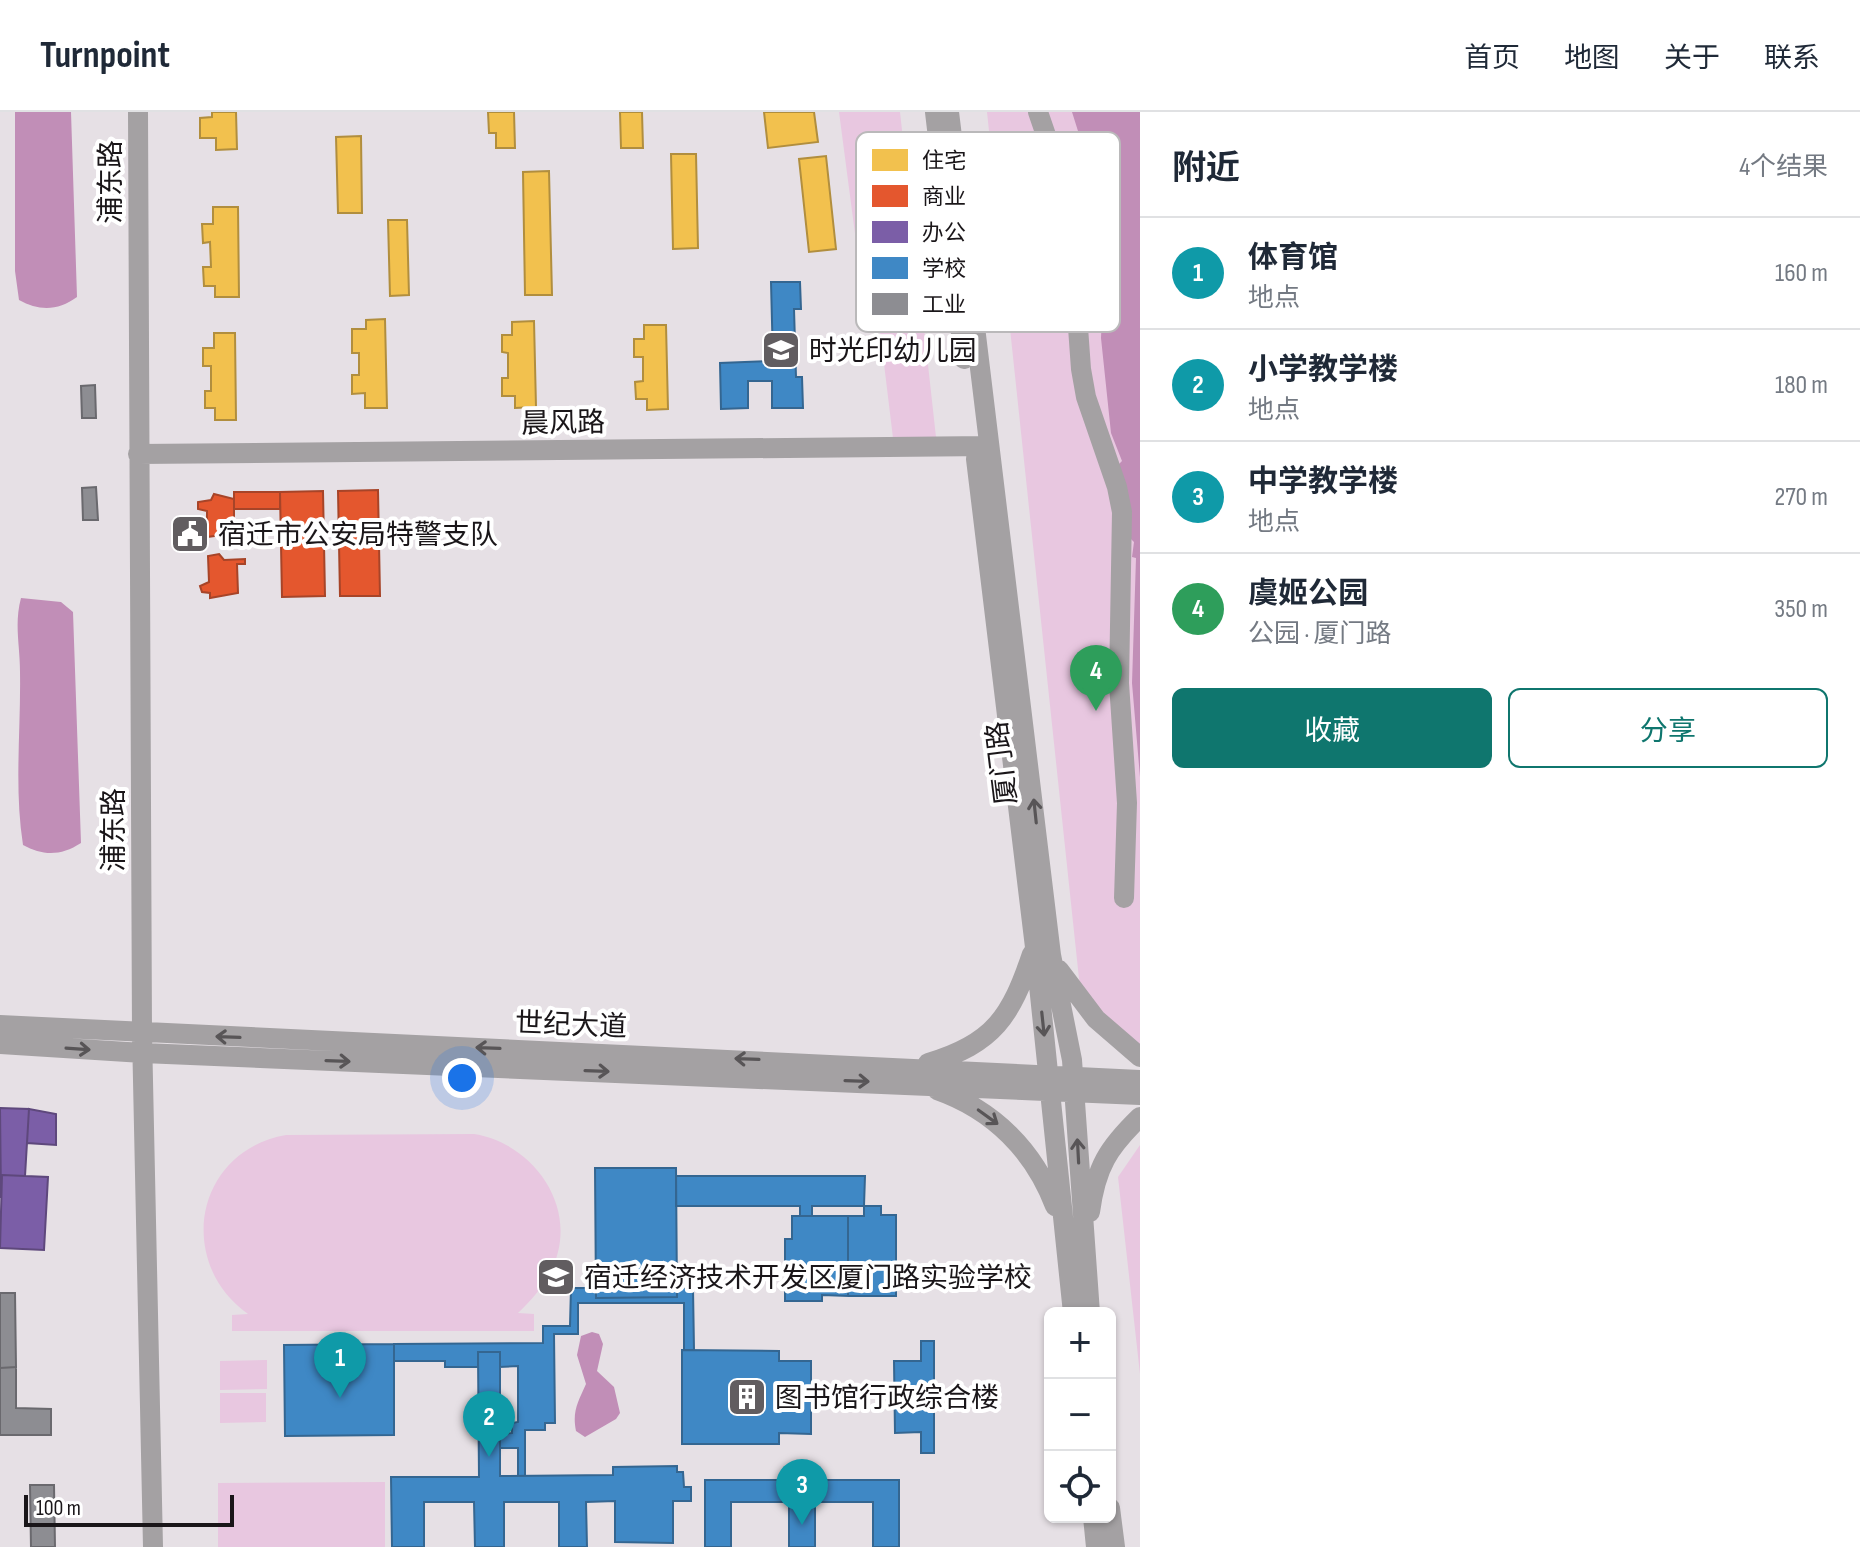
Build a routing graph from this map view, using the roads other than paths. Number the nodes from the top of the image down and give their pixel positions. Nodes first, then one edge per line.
1 (138, 112) edge
2 (935, 112) edge
3 (949, 112) edge
4 (1038, 112) edge
5 (938, 132) edge
6 (951, 132) edge
7 (1045, 132) edge
8 (965, 332) edge
9 (970, 332) edge
10 (1078, 332) edge
11 (981, 446) junction
12 (138, 454) junction
13 (1124, 898) dead end
14 (1043, 951) junction
15 (0, 1025) edge
16 (0, 1044) edge
17 (142, 1044) junction
18 (1140, 1057) edge
19 (918, 1075) junction
20 (1140, 1080) edge
21 (1050, 1083) junction
22 (1073, 1084) junction
23 (1140, 1095) edge
24 (1140, 1117) edge
25 (1066, 1236) junction
26 (1084, 1251) junction
27 (1072, 1307) edge
28 (1089, 1307) edge
29 (1094, 1523) edge
30 (1112, 1523) edge
31 (153, 1547) edge
32 (1096, 1547) edge
33 (1115, 1547) edge

1 - 12 street, 浦东路
2 - 5 street, 厦门路
3 - 6 street, 厦门路
4 - 7 street
8 - 11 street, 厦门路
9 - 11 street, 厦门路
10 - 13 street
11 - 12 street, 晨风路
11 - 14 street, 厦门路
12 - 17 street, 浦东路
14 - 18 street
14 - 19 street
14 -> 21 street, 厦门路
14 - 22 street, 厦门路
15 - 17 street, 世纪大道
16 -> 17 street, 世纪大道
17 - 19 street, 世纪大道
17 - 31 street, 浦东路
19 - 21 street, 世纪大道
19 -> 25 street
20 - 22 street, 世纪大道
21 - 22 street, 世纪大道
21 - 25 street, 厦门路
22 - 23 street, 世纪大道
26 -> 22 street, 厦门路
24 - 26 street
25 - 27 street, 厦门路
26 - 28 street, 厦门路
29 - 32 street
30 - 33 street

